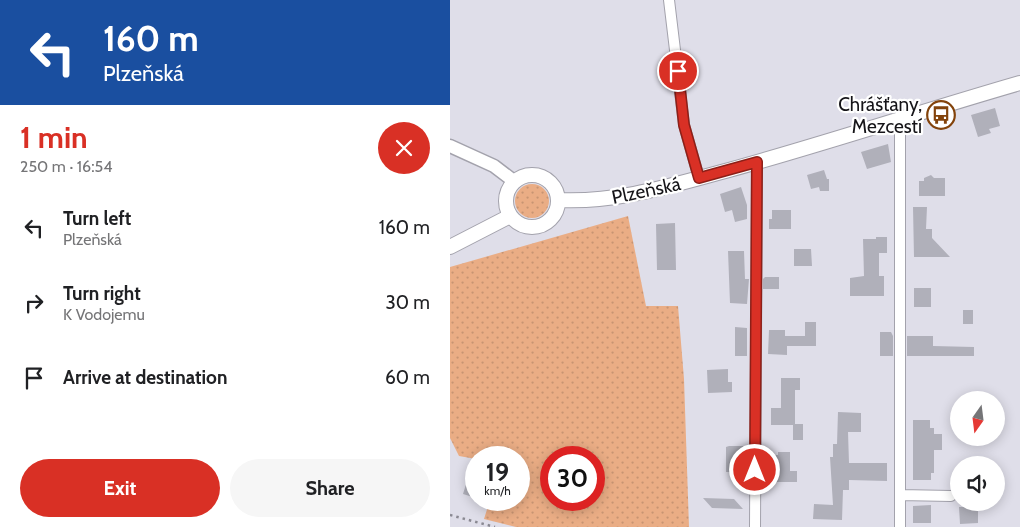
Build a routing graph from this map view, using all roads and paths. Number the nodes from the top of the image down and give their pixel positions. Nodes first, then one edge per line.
1 (669, 0) edge
2 (1020, 82) edge
3 (900, 120) junction
4 (450, 146) edge
5 (757, 162) junction
6 (699, 178) junction
7 (515, 182) junction
8 (558, 200) junction
9 (510, 216) junction
10 (450, 248) edge
11 (900, 495) junction
12 (950, 496) edge
13 (450, 514) edge
14 (495, 527) edge
15 (755, 527) edge
16 (900, 527) edge

1 - 6 street
2 - 3 main road, Plzeňská
3 - 5 main road, Plzeňská
3 - 11 street
4 - 7 street
5 - 6 main road, Plzeňská
5 - 15 street
6 - 8 main road, Plzeňská
7 - 8 main road
7 - 9 main road
8 - 9 main road
9 - 10 main road
11 - 12 street
11 - 16 street
13 - 14 path

